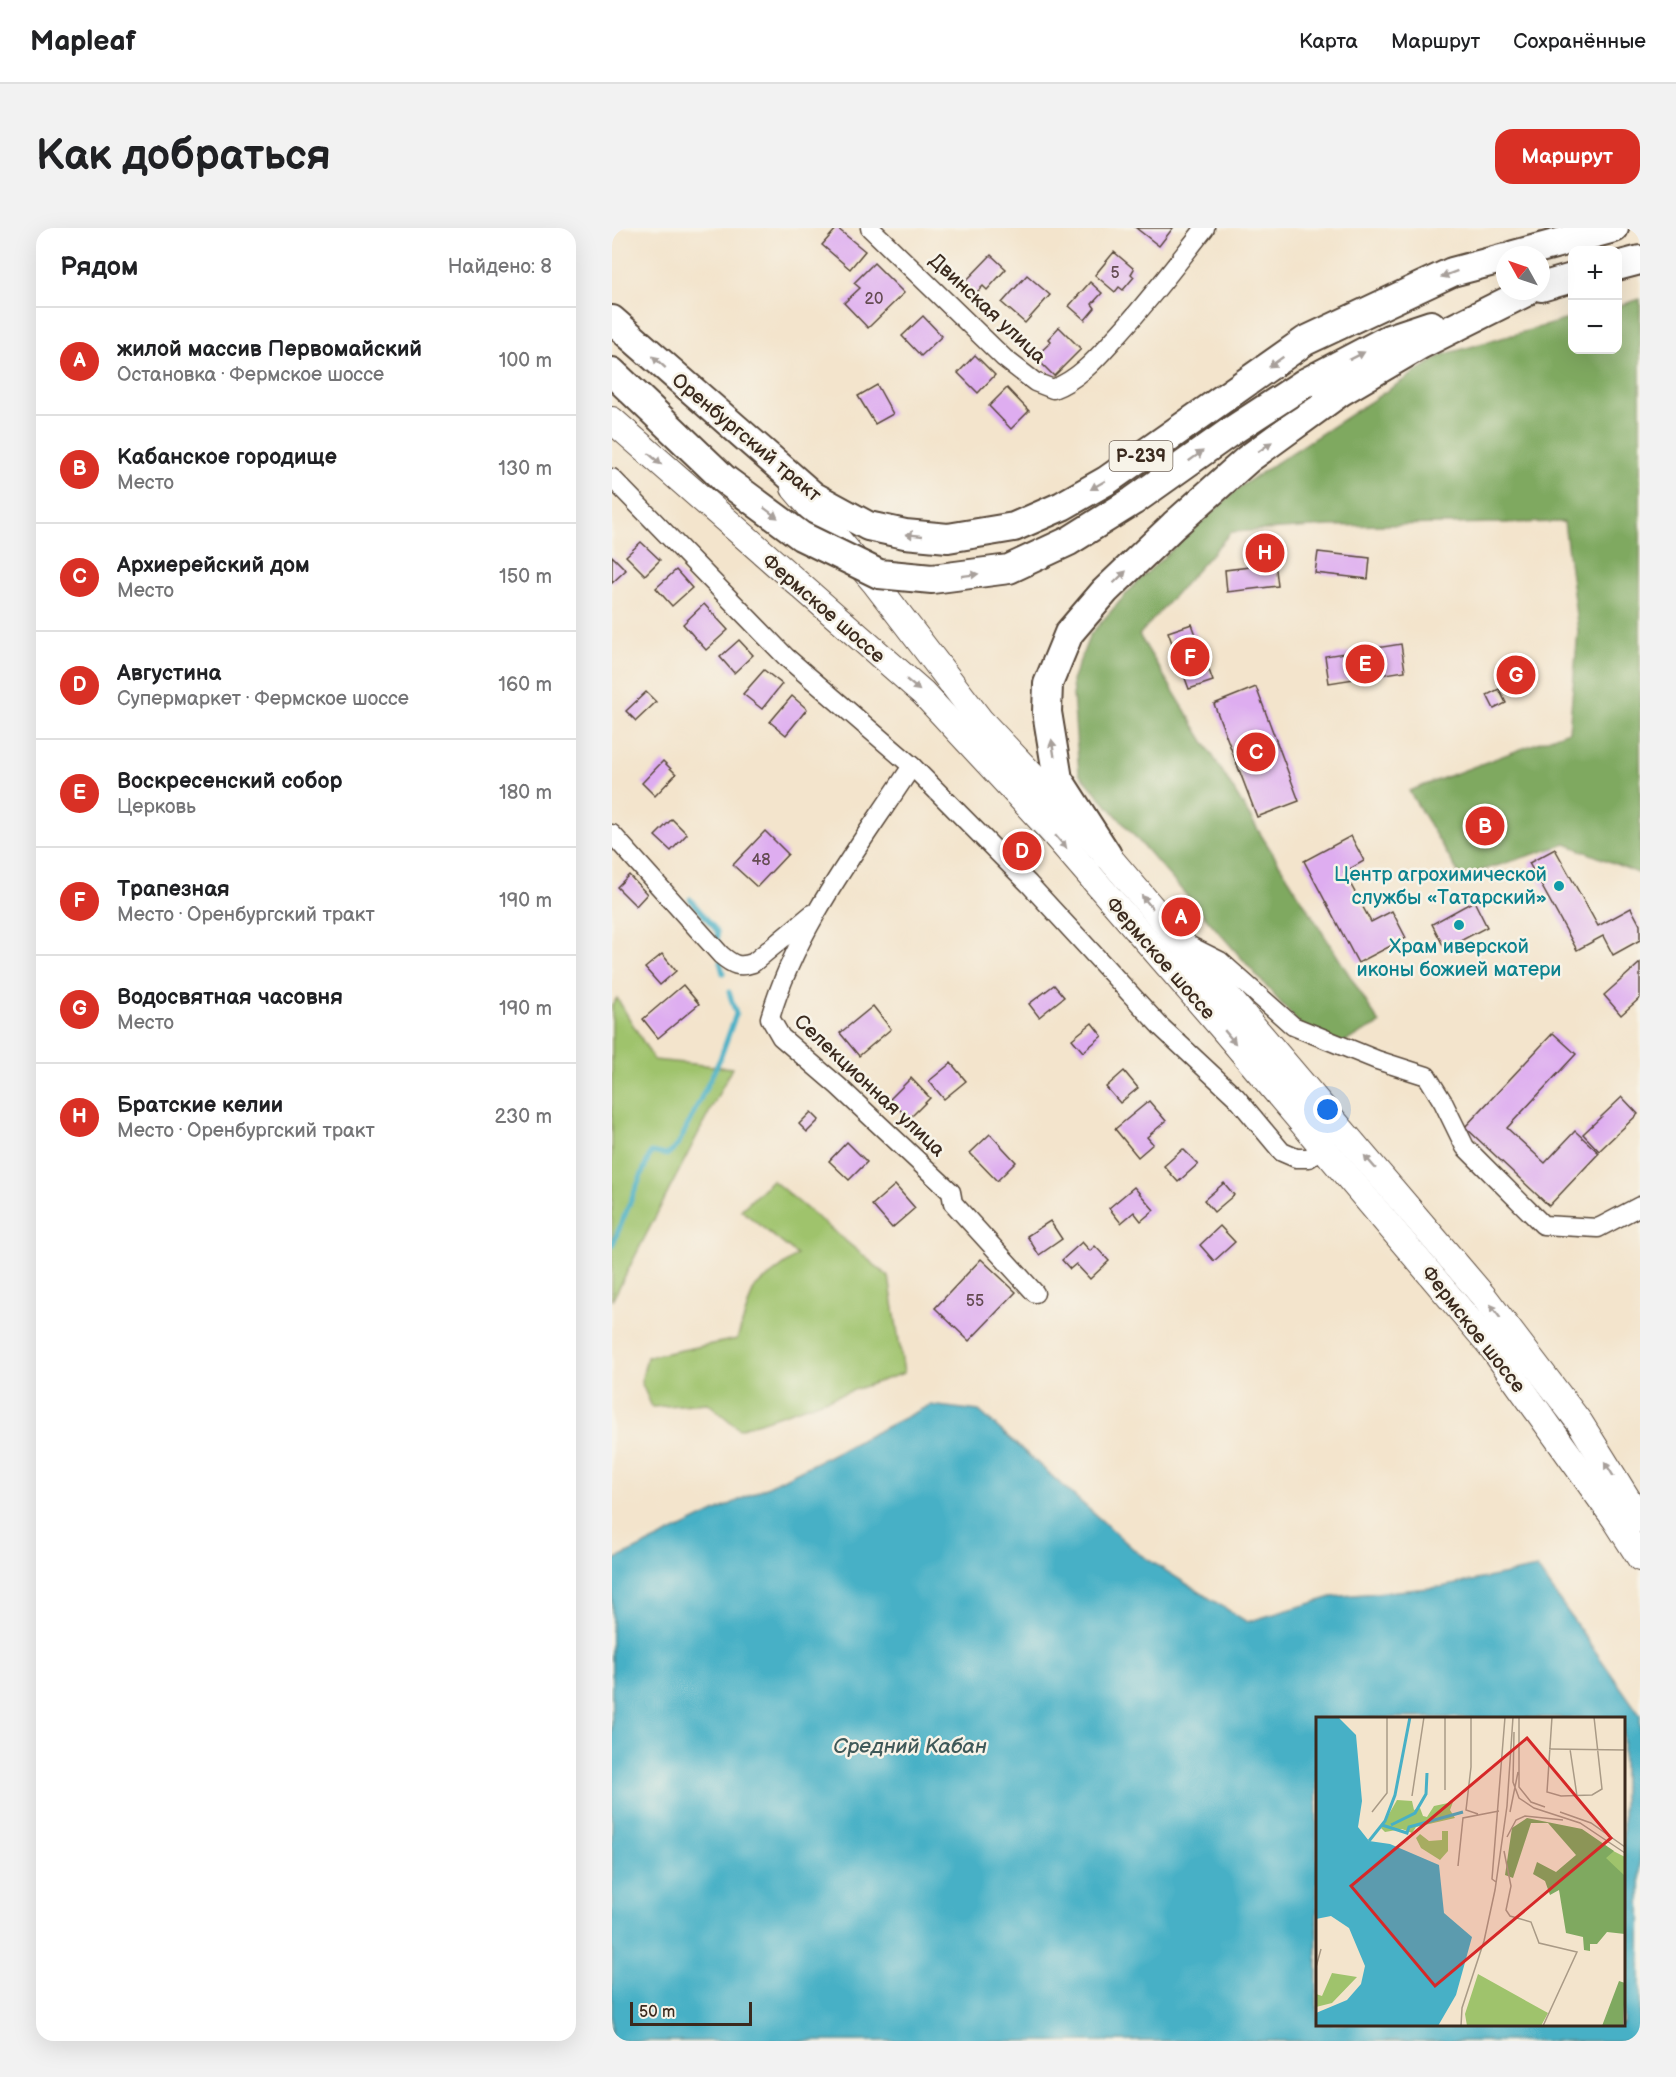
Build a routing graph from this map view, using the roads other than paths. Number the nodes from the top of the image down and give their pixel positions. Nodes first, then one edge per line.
1 (870, 228) edge
2 (1205, 228) edge
3 (1614, 228) edge
4 (1547, 246) edge
5 (1496, 260) edge
6 (1640, 260) edge
7 (1622, 265) edge
8 (1568, 279) edge
9 (1550, 285) edge
10 (1503, 300) edge
11 (1512, 300) edge
12 (612, 320) edge
13 (612, 372) edge
14 (612, 420) edge
15 (766, 456) junction
16 (612, 478) edge
17 (912, 766) junction
18 (612, 834) edge
19 (1107, 855) junction
20 (816, 910) junction
21 (1179, 940) junction
22 (1323, 1147) junction
23 (1640, 1206) edge
24 (1035, 1293) dead end
25 (1640, 1519) edge
26 (1640, 1558) edge

1 - 2 street, Двинская улица
3 - 4 main road
5 -> 15 main road, Оренбургский тракт / Р-239
6 - 7 main road
8 - 9 main road, Оренбургский тракт / Р-239
13 -> 10 main road, Оренбургский тракт / Р-239, bridge
19 -> 11 main road, Оренбургский тракт
15 -> 12 main road, Оренбургский тракт / Р-239
14 -> 22 main road, Фермское шоссе
15 - 19 main road, Фермское шоссе
16 - 17 street
17 - 20 street
17 - 22 street
18 - 20 street
21 -> 19 main road, Фермское шоссе
20 - 24 street, Селекционная улица
21 - 23 street
25 -> 21 main road, Фермское шоссе
22 - 26 main road, Фермское шоссе

